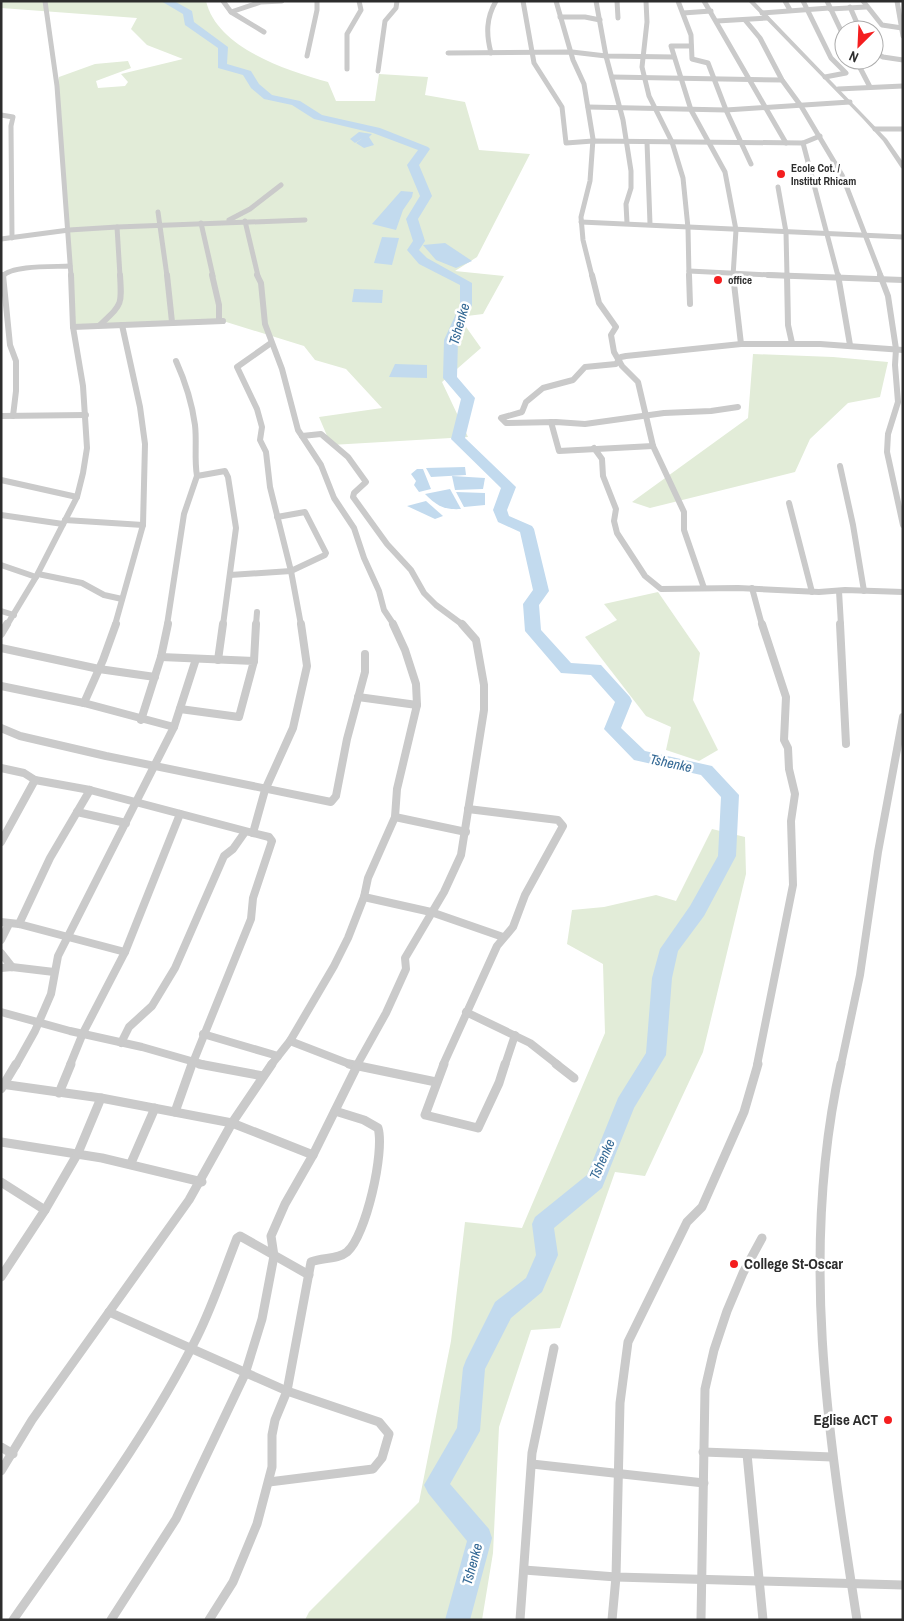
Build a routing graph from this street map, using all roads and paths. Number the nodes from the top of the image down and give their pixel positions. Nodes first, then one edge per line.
1 (45, 1) edge
2 (223, 1) edge
3 (282, 1) edge
4 (317, 1) edge
5 (360, 1) edge
6 (397, 1) edge
7 (496, 1) edge
8 (523, 1) edge
9 (556, 1) edge
10 (596, 1) edge
11 (617, 1) edge
12 (646, 1) edge
13 (678, 1) edge
14 (704, 1) edge
15 (750, 1) edge
16 (785, 1) edge
17 (803, 1) edge
18 (827, 1) edge
19 (863, 1) edge
20 (897, 1) edge
21 (850, 7) junction
22 (866, 7) junction
23 (830, 8) junction
24 (790, 10) junction
25 (807, 10) junction
26 (711, 11) junction
27 (231, 12) junction
28 (683, 13) junction
29 (762, 13) junction
30 (560, 17) junction
31 (618, 18) dead end
32 (767, 18) junction
33 (600, 20) junction
34 (745, 20) junction
35 (836, 20) edge
36 (856, 20) edge
37 (717, 21) junction
38 (902, 28) edge
39 (264, 32) dead end
40 (903, 36) edge
41 (691, 46) junction
42 (532, 52) junction
43 (572, 52) junction
44 (448, 53) dead end
45 (491, 53) junction
46 (307, 56) dead end
47 (606, 56) junction
48 (643, 57) junction
49 (674, 57) junction
50 (884, 57) edge
51 (903, 60) edge
52 (347, 69) dead end
53 (861, 70) edge
54 (378, 71) dead end
55 (825, 76) junction
56 (612, 77) junction
57 (645, 78) junction
58 (681, 79) junction
59 (714, 80) junction
60 (782, 80) junction
61 (750, 81) junction
62 (903, 86) edge
63 (870, 87) junction
64 (838, 90) junction
65 (850, 102) junction
66 (802, 106) junction
67 (767, 107) junction
68 (588, 108) junction
69 (620, 108) junction
70 (654, 108) junction
71 (691, 110) junction
72 (726, 110) junction
73 (1, 116) edge
74 (875, 129) junction
75 (903, 129) edge
76 (820, 136) junction
77 (593, 141) junction
78 (626, 142) junction
79 (647, 142) junction
80 (672, 142) junction
81 (710, 143) junction
82 (741, 143) junction
83 (786, 143) junction
84 (803, 143) junction
85 (751, 164) dead end
86 (902, 166) edge
87 (281, 185) dead end
88 (778, 186) dead end
89 (158, 212) dead end
90 (305, 220) dead end
91 (222, 222) junction
92 (245, 222) junction
93 (581, 222) junction
94 (201, 223) junction
95 (626, 223) junction
96 (158, 224) junction
97 (650, 224) junction
98 (117, 227) junction
99 (688, 228) junction
100 (69, 230) junction
101 (736, 230) junction
102 (786, 232) junction
103 (828, 234) junction
104 (866, 235) junction
105 (903, 236) edge
106 (12, 238) junction
107 (1, 239) edge
108 (70, 266) junction
109 (689, 271) junction
110 (733, 274) junction
111 (786, 276) junction
112 (839, 279) junction
113 (903, 280) edge
114 (883, 281) junction
115 (690, 304) dead end
116 (172, 322) junction
117 (100, 325) junction
118 (122, 325) junction
119 (73, 327) junction
120 (271, 344) junction
121 (741, 344) junction
122 (792, 344) junction
123 (850, 345) junction
124 (896, 349) junction
125 (903, 350) edge
126 (618, 360) junction
127 (176, 361) dead end
128 (738, 407) dead end
129 (86, 415) junction
130 (646, 415) junction
131 (1, 416) edge
132 (13, 416) junction
133 (551, 422) junction
134 (302, 436) junction
135 (653, 446) junction
136 (594, 448) junction
137 (840, 466) dead end
138 (197, 476) junction
139 (1, 480) edge
140 (76, 497) junction
141 (789, 503) dead end
142 (1, 515) edge
143 (277, 517) junction
144 (64, 522) junction
145 (143, 525) junction
146 (903, 525) edge
147 (1, 565) edge
148 (291, 571) junction
149 (37, 575) junction
150 (230, 575) junction
151 (704, 588) junction
152 (752, 588) junction
153 (839, 591) junction
154 (864, 591) junction
155 (812, 592) junction
156 (903, 592) edge
157 (122, 599) junction
158 (1, 611) edge
159 (257, 612) dead end
160 (14, 615) junction
161 (1, 634) edge
162 (1, 648) edge
163 (365, 654) dead end
164 (161, 657) junction
165 (196, 659) junction
166 (218, 660) junction
167 (254, 661) junction
168 (99, 669) junction
169 (155, 677) junction
170 (1, 686) edge
171 (358, 697) junction
172 (84, 703) junction
173 (417, 705) junction
174 (180, 709) junction
175 (903, 717) edge
176 (141, 720) junction
177 (1, 728) edge
178 (174, 728) junction
179 (846, 744) dead end
180 (153, 766) junction
181 (1, 768) edge
182 (35, 780) junction
183 (90, 790) junction
184 (265, 790) junction
185 (137, 802) junction
186 (468, 810) junction
187 (77, 812) junction
188 (180, 814) junction
189 (395, 817) junction
190 (126, 823) junction
191 (466, 832) junction
192 (249, 833) junction
193 (1, 842) edge
194 (364, 897) junction
195 (431, 912) junction
196 (5, 923) edge
197 (19, 924) junction
198 (503, 937) junction
199 (68, 938) junction
200 (1, 940) edge
201 (125, 952) junction
202 (1, 953) edge
203 (12, 967) junction
204 (1, 968) edge
205 (54, 972) junction
206 (1, 1012) edge
207 (466, 1012) junction
208 (40, 1023) junction
209 (83, 1033) junction
210 (203, 1034) junction
211 (515, 1035) junction
212 (290, 1041) junction
213 (121, 1043) junction
214 (278, 1056) junction
215 (193, 1063) junction
216 (356, 1066) junction
217 (262, 1076) junction
218 (574, 1078) dead end
219 (436, 1082) junction
220 (2, 1086) edge
221 (59, 1093) junction
222 (100, 1098) junction
223 (155, 1108) junction
224 (336, 1111) junction
225 (175, 1112) junction
226 (232, 1123) junction
227 (1, 1142) edge
228 (78, 1152) junction
229 (313, 1155) junction
230 (130, 1163) junction
231 (1, 1182) edge
232 (202, 1182) junction
233 (45, 1210) junction
234 (762, 1238) dead end
235 (274, 1256) junction
236 (309, 1275) junction
237 (1, 1277) edge
238 (109, 1312) junction
239 (554, 1348) dead end
240 (190, 1350) junction
241 (246, 1374) junction
242 (287, 1391) junction
243 (1, 1447) edge
244 (703, 1452) junction
245 (13, 1454) junction
246 (748, 1454) junction
247 (832, 1457) junction
248 (532, 1464) junction
249 (1, 1470) edge
250 (617, 1472) junction
251 (269, 1482) junction
252 (704, 1483) junction
253 (524, 1570) junction
254 (616, 1577) junction
255 (703, 1579) junction
256 (759, 1580) junction
257 (851, 1584) junction
258 (903, 1585) edge
259 (13, 1620) edge
260 (111, 1620) edge
261 (210, 1620) edge
262 (520, 1620) edge
263 (612, 1620) edge
264 (702, 1620) edge
265 (763, 1620) edge
266 (856, 1620) edge

1 - 100 street
2 - 27 street
3 - 27 street
4 - 46 street
5 - 52 street
6 - 54 street
7 - 45 street
8 - 42 street
9 - 30 street
10 - 33 street
11 - 31 street
12 - 48 street
13 - 28 street
14 - 26 street
15 - 29 street
16 - 24 street
17 - 25 street
18 - 23 street
19 - 22 street
20 - 38 street
21 - 22 street
21 - 23 street
21 - 36 street
22 - 38 street
23 - 25 street
23 - 35 street
24 - 25 street
24 - 29 street
25 - 55 street
26 - 28 street
26 - 37 street
27 - 39 street
28 - 41 street
29 - 32 street
30 - 33 street
30 - 43 street
32 - 34 street
32 - 55 street
33 - 47 street
34 - 37 street
34 - 60 street
37 - 61 street
38 - 40 street
41 - 49 street
41 - 59 street
42 - 43 street
42 - 45 street
42 - 77 street
43 - 47 street
43 - 68 street
44 - 45 street
47 - 48 street
47 - 56 street
48 - 49 street
48 - 57 street
49 - 58 street
50 - 51 street
53 - 63 street
55 - 64 street
56 - 57 street
56 - 69 street
57 - 58 street
57 - 70 street
58 - 59 street
58 - 71 street
59 - 61 street
59 - 72 street
60 - 61 street
60 - 66 street
61 - 67 street
62 - 63 street
63 - 64 street
64 - 65 street
65 - 66 street
65 - 74 street
66 - 67 street
66 - 76 street
67 - 72 street
67 - 83 street
68 - 69 street
68 - 77 street
69 - 70 street
69 - 78 street
70 - 71 street
70 - 80 street
71 - 72 street
71 - 81 street
72 - 82 street
73 - 106 street
74 - 75 street
74 - 86 street
76 - 84 street
76 - 104 street
77 - 78 street
77 - 93 street
78 - 79 street
78 - 95 street
79 - 80 street
79 - 97 street
80 - 81 street
80 - 99 street
81 - 82 street
81 - 101 street
82 - 83 street
82 - 85 street
83 - 84 street
84 - 103 street
87 - 91 street
88 - 102 street
89 - 96 street
90 - 92 street
91 - 92 street
91 - 94 street
92 - 120 street
93 - 95 street
93 - 126 street
94 - 96 street
94 - 116 street
95 - 97 street
96 - 98 street
96 - 116 street
97 - 99 street
98 - 100 street
98 - 117 street
99 - 101 street
99 - 109 street
100 - 106 street
100 - 108 street
101 - 102 street
101 - 110 street
102 - 103 street
102 - 111 street
103 - 104 street
103 - 112 street
104 - 105 street
104 - 114 street
106 - 107 street
108 - 119 street
108 - 132 street
109 - 110 street
109 - 115 street
110 - 111 street
110 - 121 street
111 - 112 street
111 - 122 street
112 - 114 street
112 - 123 street
113 - 114 street
114 - 124 street
116 - 118 street
117 - 118 street
117 - 119 street
118 - 145 street
119 - 129 street
120 - 134 street
120 - 143 street
121 - 122 street
121 - 126 street
122 - 123 street
123 - 124 street
124 - 125 street
124 - 146 street
126 - 130 street
126 - 133 street
127 - 138 street
128 - 130 street
129 - 132 street
129 - 140 street
130 - 133 street
130 - 135 street
131 - 132 street
133 - 136 street
134 - 173 street
134 - 186 street
135 - 136 street
135 - 151 street
136 - 151 street
137 - 154 street
138 - 150 street
138 - 164 street
139 - 140 street
140 - 144 street
141 - 155 street
142 - 144 street
143 - 148 street
143 - 148 street
144 - 145 street
144 - 149 street
145 - 157 street
147 - 149 street
148 - 150 street
148 - 184 street
149 - 157 street
149 - 160 street
150 - 166 street
151 - 152 street
152 - 155 street
152 - 250 street
153 - 154 street
153 - 155 street
153 - 179 street
154 - 156 street
157 - 168 street
158 - 160 street
159 - 167 street
160 - 161 street
162 - 168 street
163 - 171 street
164 - 165 street
164 - 169 street
165 - 166 street
165 - 174 street
166 - 167 street
167 - 174 street
168 - 169 street
168 - 172 street
169 - 176 street
170 - 172 street
171 - 173 street
171 - 184 street
172 - 176 street
173 - 189 street
174 - 178 street
175 - 247 street
176 - 178 street
177 - 180 street
178 - 180 street
180 - 184 street
180 - 185 street
181 - 182 street
182 - 183 street
182 - 193 street
183 - 185 street
183 - 187 street
184 - 192 street
185 - 188 street
185 - 190 street
186 - 191 street
186 - 198 street
187 - 190 street
187 - 197 street
188 - 192 street
188 - 201 street
189 - 191 street
189 - 194 street
190 - 199 street
191 - 195 street
192 - 210 street
192 - 213 street
194 - 195 street
194 - 212 street
195 - 198 street
195 - 216 street
196 - 197 street
196 - 200 street
197 - 199 street
198 - 207 street
199 - 201 street
199 - 205 street
201 - 209 street
202 - 203 street
203 - 204 street
203 - 205 street
205 - 208 street
206 - 208 street
207 - 211 street
207 - 219 street
208 - 209 street
208 - 220 street
209 - 213 street
209 - 221 street
210 - 214 street
210 - 215 street
211 - 218 street
211 - 219 street
212 - 214 street
212 - 216 street
213 - 215 street
214 - 217 street
215 - 217 street
215 - 225 street
216 - 219 street
216 - 224 street
217 - 226 street
220 - 221 street
221 - 222 street
222 - 223 street
222 - 228 street
223 - 225 street
223 - 230 street
224 - 229 street
224 - 236 street
225 - 226 street
226 - 229 street
226 - 232 street
227 - 228 street
228 - 230 street
228 - 233 street
229 - 235 street
230 - 232 street
231 - 233 street
232 - 238 street
233 - 237 street
234 - 244 street
235 - 236 street
235 - 240 street
235 - 241 street
236 - 242 street
238 - 240 street
238 - 245 street
239 - 248 street
240 - 241 street
240 - 259 street
241 - 242 street
241 - 260 street
242 - 251 street
242 - 251 street
243 - 245 street
244 - 246 street
244 - 252 street
245 - 249 street
246 - 247 street
246 - 256 street
247 - 257 street
248 - 250 street
248 - 253 street
250 - 252 street
250 - 254 street
251 - 261 street
252 - 255 street
253 - 254 street
253 - 262 street
254 - 255 street
254 - 263 street
255 - 256 street
255 - 264 street
256 - 257 street
256 - 265 street
257 - 258 street
257 - 266 street

